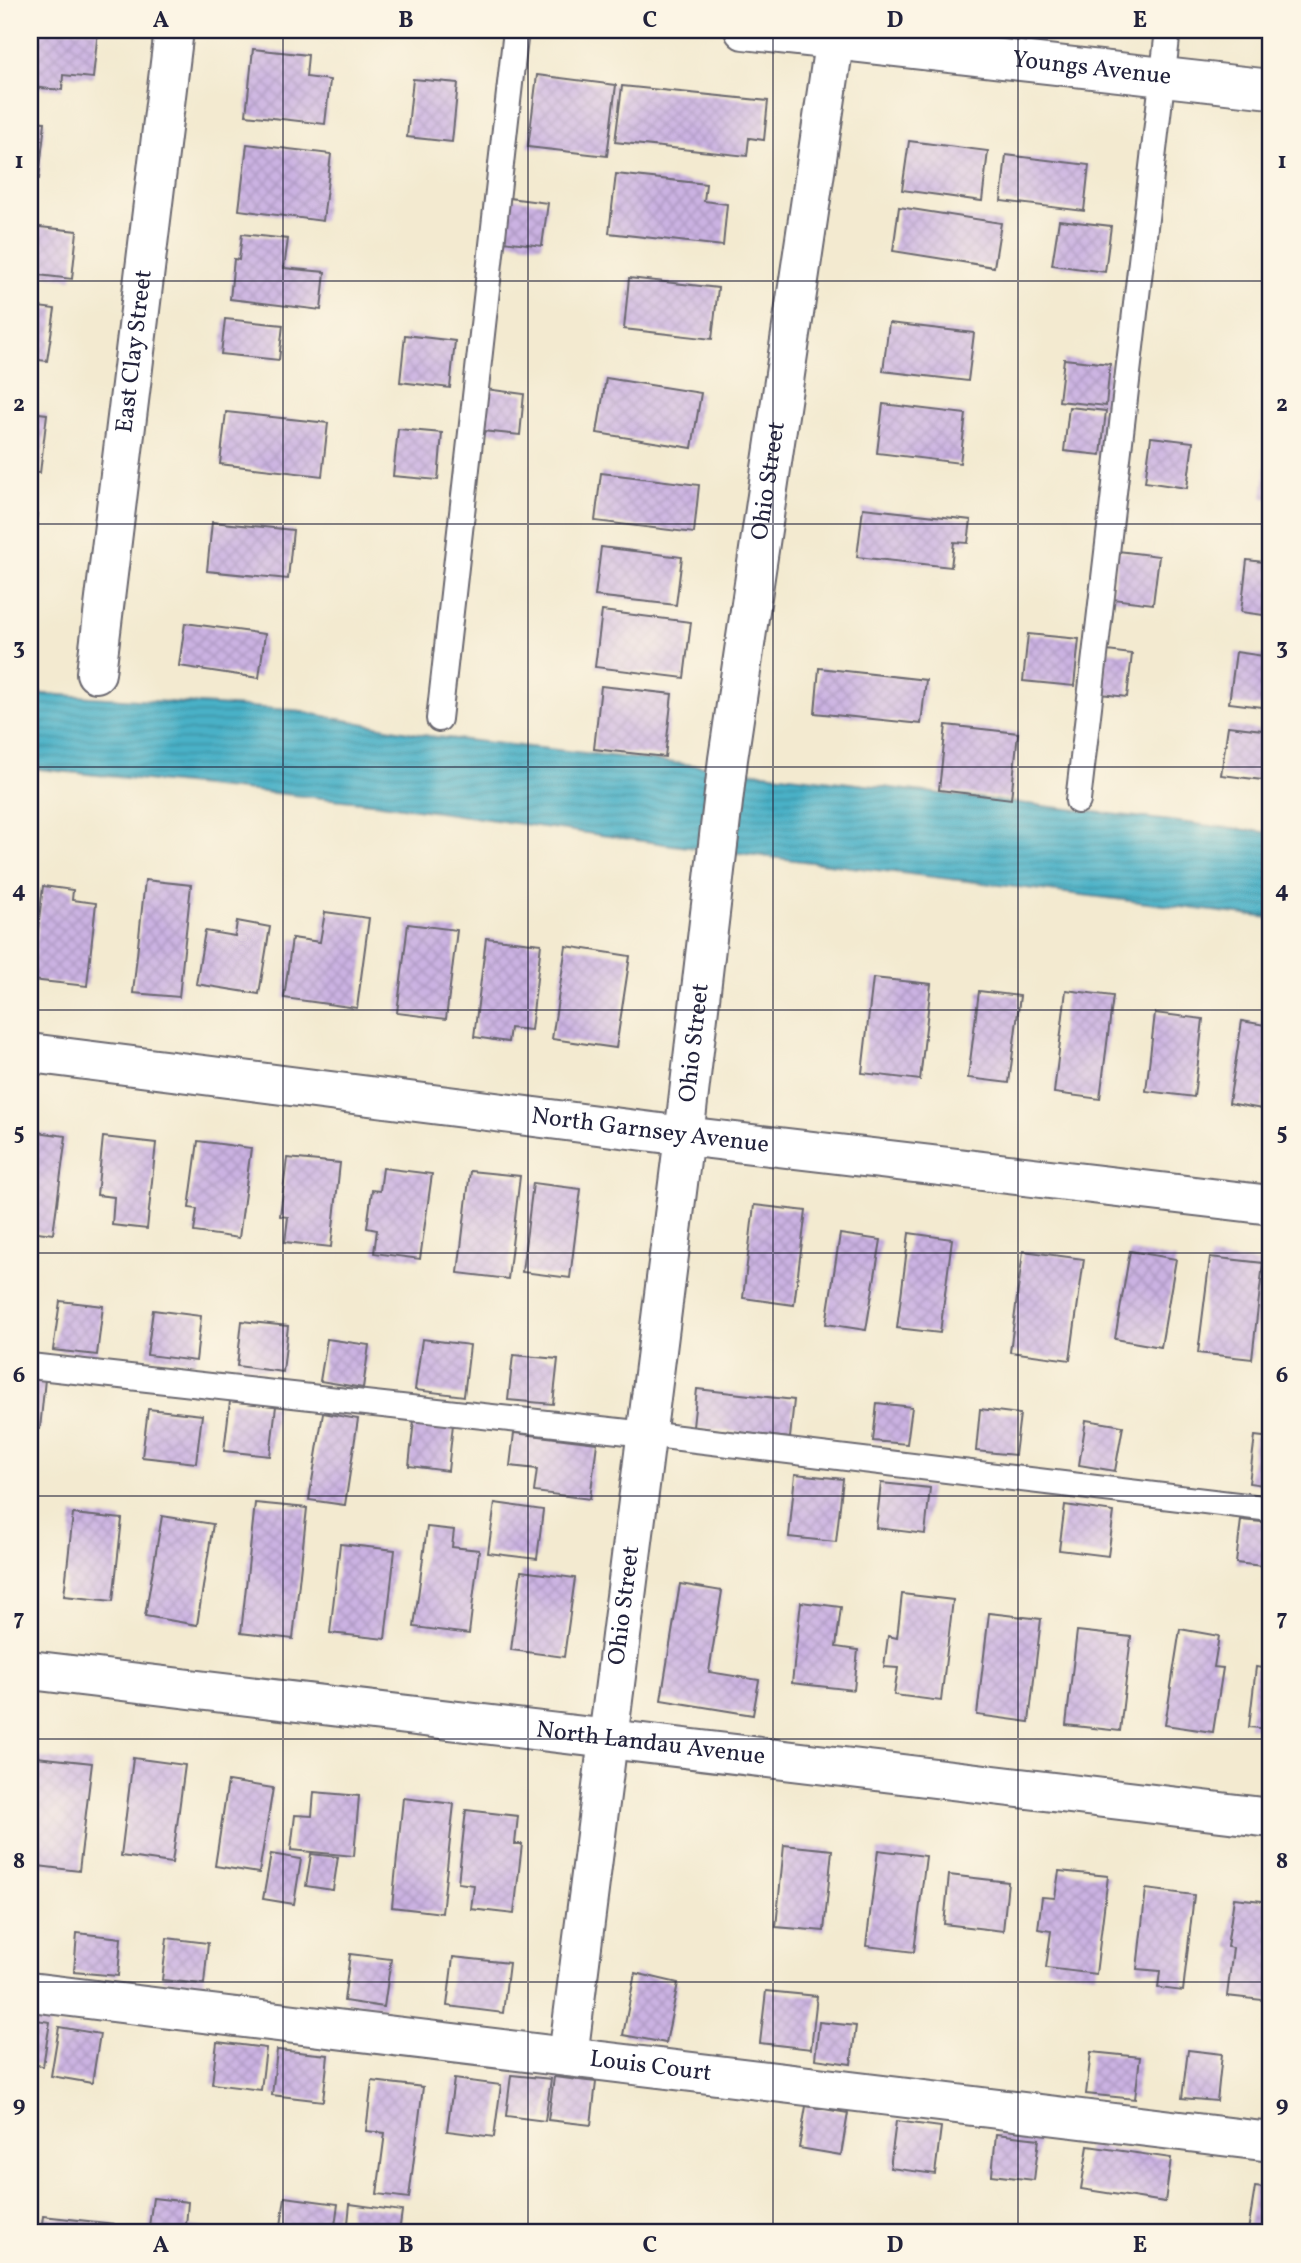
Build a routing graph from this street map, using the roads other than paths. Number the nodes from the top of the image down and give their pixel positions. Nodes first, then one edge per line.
1 (174, 30) edge
2 (516, 30) edge
3 (744, 30) edge
4 (1168, 30) edge
5 (835, 35) edge
6 (1163, 77) junction
7 (1271, 89) edge
8 (96, 673) dead end
9 (439, 719) dead end
10 (1078, 801) dead end
11 (30, 1053) edge
12 (684, 1136) junction
13 (1271, 1205) edge
14 (30, 1366) edge
15 (646, 1434) junction
16 (1271, 1509) edge
17 (30, 1670) edge
18 (607, 1739) junction
19 (1271, 1818) edge
20 (30, 1992) edge
21 (568, 2057) junction
22 (1271, 2142) edge

1 - 8 street, East Clay Street
2 - 9 lane
3 - 5 street, Youngs Avenue
4 - 6 lane
5 - 6 street, Youngs Avenue
5 - 12 street, Ohio Street
6 - 7 street, Youngs Avenue
6 - 10 lane
11 - 12 street, North Garnsey Avenue
12 - 13 street, North Garnsey Avenue
12 - 15 street, Ohio Street
14 - 15 lane
15 - 16 lane
15 - 18 street, Ohio Street
17 - 18 street, North Landau Avenue
18 - 19 street, North Landau Avenue
18 - 21 street, Ohio Street
20 - 21 street, Louis Court
21 - 22 street, Louis Court

